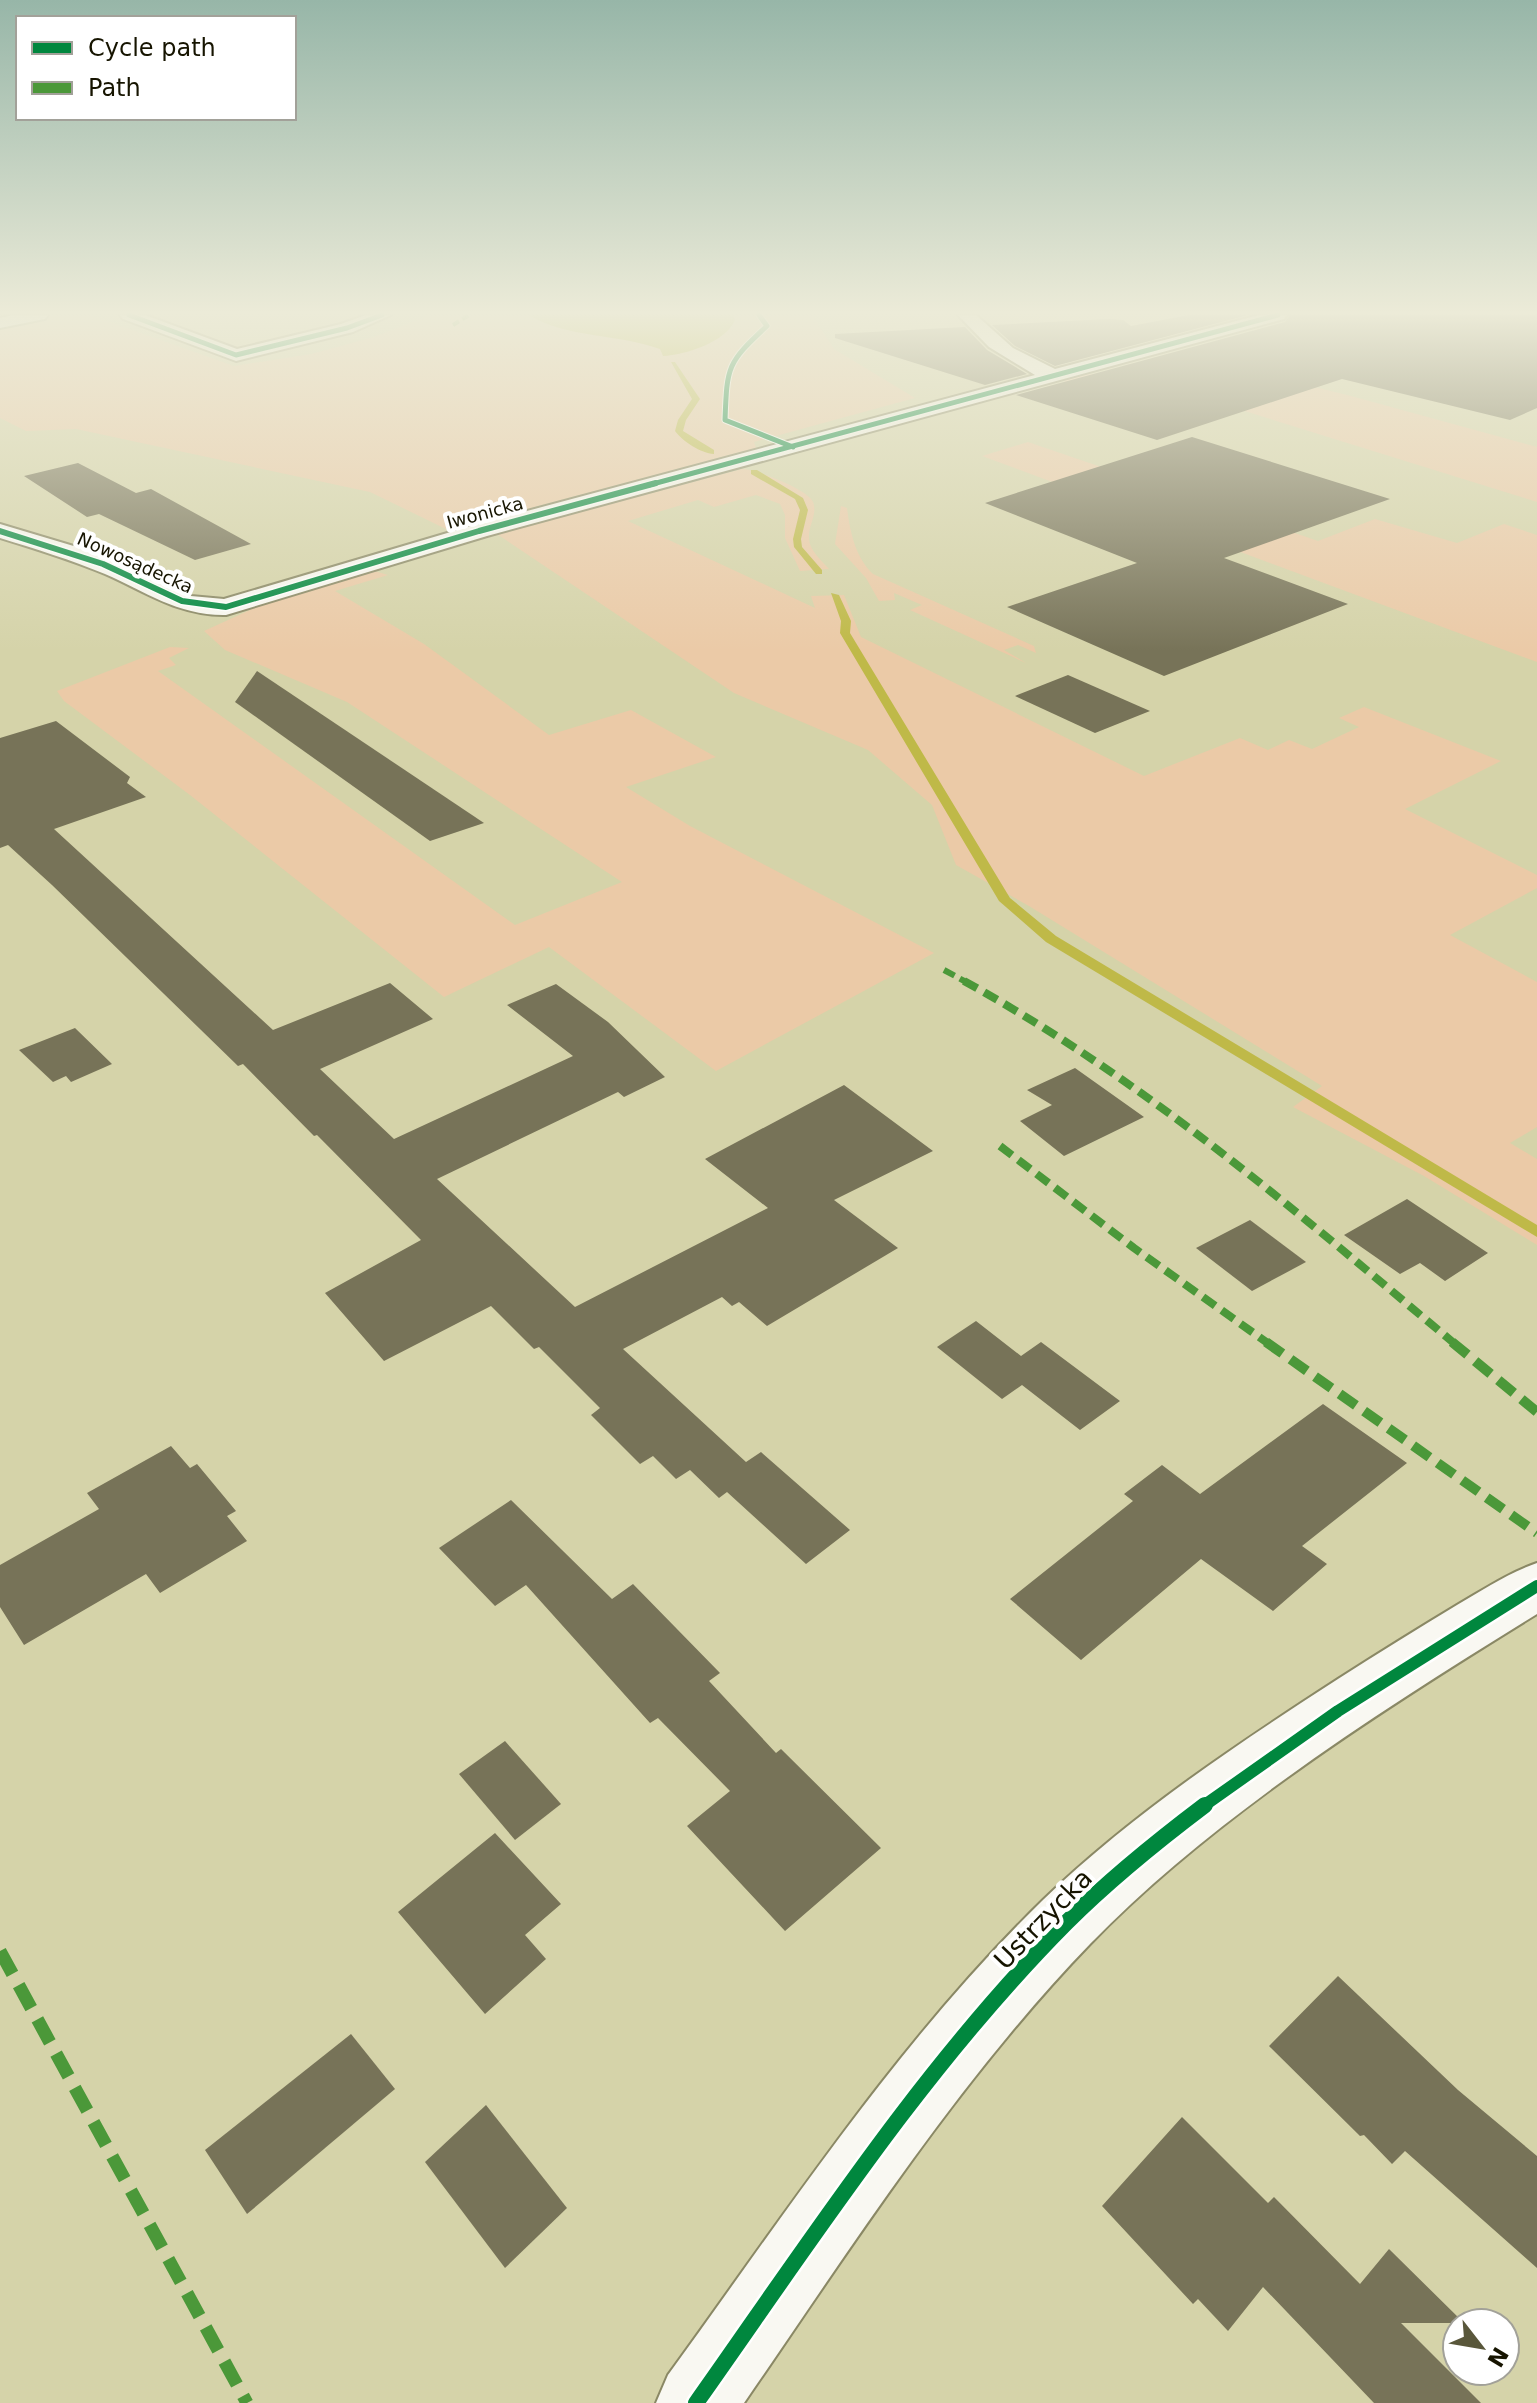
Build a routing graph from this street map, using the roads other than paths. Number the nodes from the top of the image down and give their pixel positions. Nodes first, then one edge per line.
1 (865, 427) edge
2 (0, 531) edge
3 (212, 609) joint
4 (1537, 1586) edge
5 (696, 2403) edge

1 - 3 street, Iwonicka
2 - 3 street, Nowosądecka
4 - 5 street, Ustrzycka

